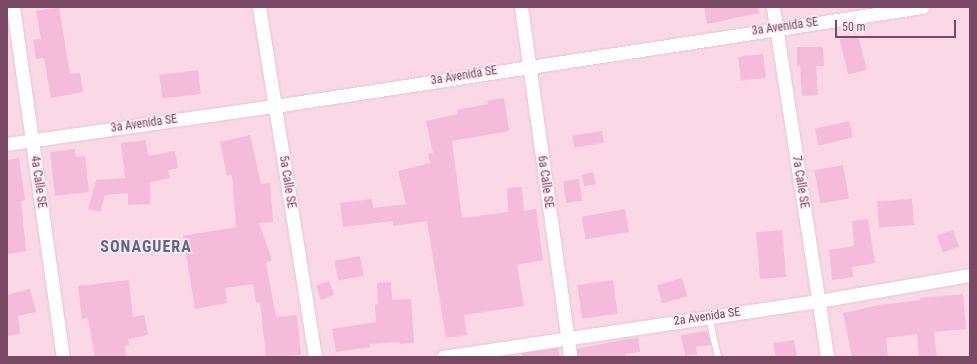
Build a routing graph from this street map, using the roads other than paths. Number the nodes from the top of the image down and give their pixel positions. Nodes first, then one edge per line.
1 (13, 7) edge
2 (259, 7) edge
3 (521, 7) edge
4 (773, 7) edge
5 (922, 7) edge
6 (776, 29) junction
7 (529, 66) junction
8 (275, 106) junction
9 (32, 140) junction
10 (7, 144) edge
11 (970, 275) edge
12 (818, 301) junction
13 (709, 317) junction
14 (567, 338) junction
15 (63, 357) edge
16 (315, 357) edge
17 (443, 357) edge
18 (570, 357) edge
19 (718, 357) edge
20 (827, 357) edge

1 - 9 street, 4a Calle SE
2 - 8 street, 5a Calle SE
3 - 7 street, 6a Calle SE
4 - 6 street, 7a Calle SE
5 - 6 street, 3a Avenida SE
6 - 7 street, 3a Avenida SE
6 - 12 street, 7a Calle SE
7 - 8 street, 3a Avenida SE
7 - 14 street, 6a Calle SE
8 - 9 street, 3a Avenida SE
8 - 16 street, 5a Calle SE
9 - 10 street, 3a Avenida SE
9 - 15 street, 4a Calle SE
11 - 12 street, 2a Avenida SE
12 - 13 street, 2a Avenida SE
12 - 20 street, 7a Calle SE
13 - 14 street, 2a Avenida SE
13 - 19 lane
14 - 17 street, 2a Avenida SE
14 - 18 street, 6a Calle SE

